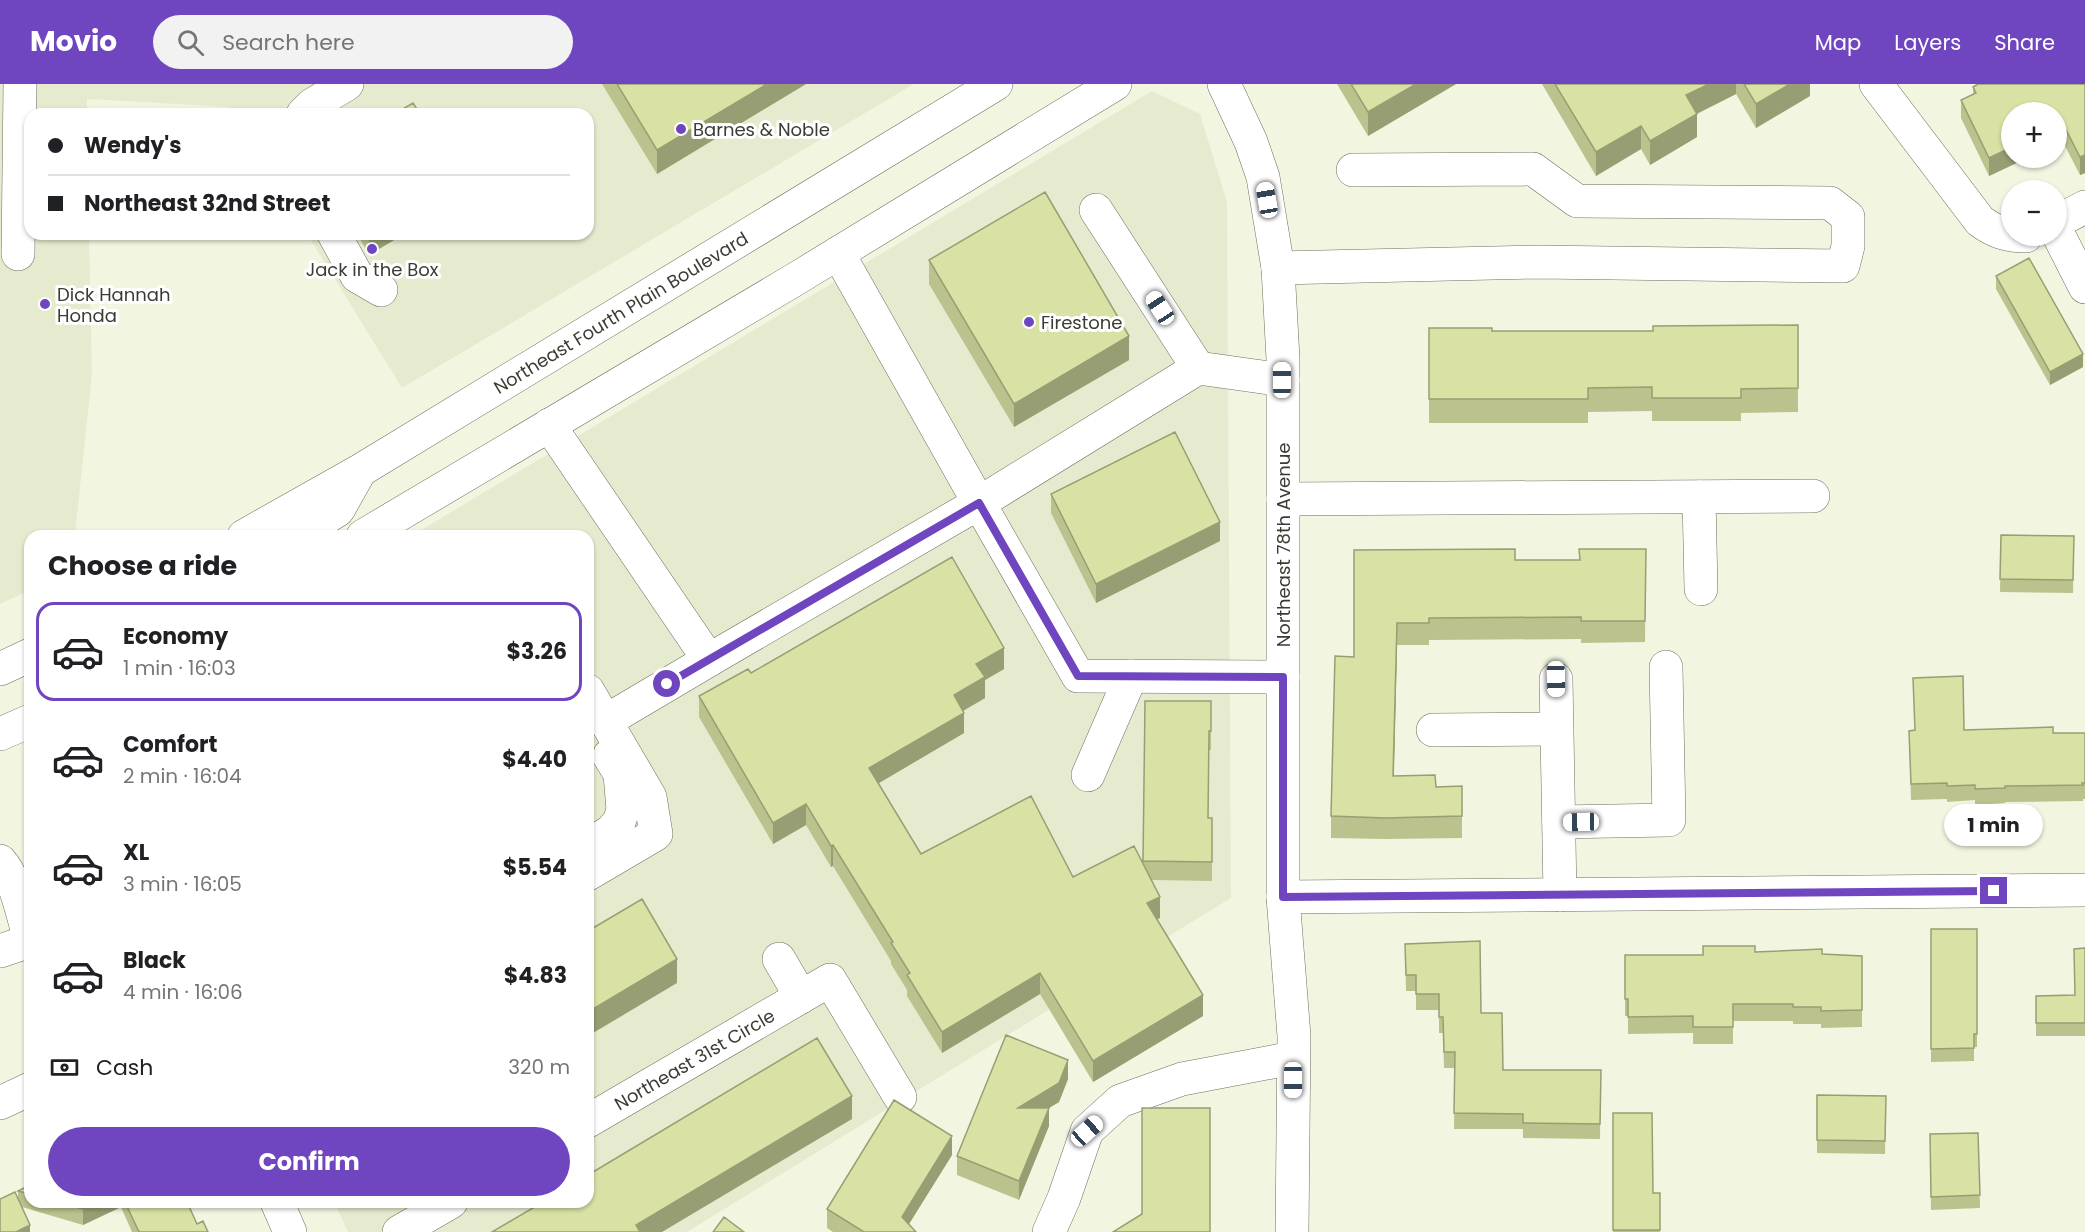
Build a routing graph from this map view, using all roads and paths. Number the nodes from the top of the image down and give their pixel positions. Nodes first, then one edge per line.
1 (20, 84) edge
2 (346, 84) edge
3 (996, 84) edge
4 (1115, 84) edge
5 (1224, 84) edge
6 (1876, 84) edge
7 (309, 108) edge
8 (1353, 170) dead end
9 (2085, 207) edge
10 (1096, 210) dead end
11 (2067, 216) edge
12 (2001, 234) edge
13 (337, 240) edge
14 (2064, 246) edge
15 (838, 253) junction
16 (18, 254) dead end
17 (1278, 268) junction
18 (2085, 286) edge
19 (381, 290) dead end
20 (1198, 368) junction
21 (1282, 380) junction
22 (549, 425) junction
23 (361, 470) junction
24 (1813, 496) dead end
25 (1700, 497) junction
26 (1282, 499) junction
27 (979, 503) junction
28 (255, 530) edge
29 (306, 530) edge
30 (373, 530) edge
31 (1701, 589) dead end
32 (24, 658) edge
33 (708, 660) junction
34 (1666, 667) dead end
35 (0, 669) edge
36 (1131, 676) junction
37 (1283, 677) junction
38 (1556, 679) dead end
39 (597, 721) edge
40 (24, 723) edge
41 (1556, 729) junction
42 (1433, 730) dead end
43 (0, 734) edge
44 (1088, 774) dead end
45 (1558, 822) junction
46 (594, 842) edge
47 (0, 861) edge
48 (594, 870) edge
49 (2085, 890) edge
50 (1560, 895) junction
51 (1283, 897) junction
52 (24, 921) edge
53 (24, 943) edge
54 (0, 951) edge
55 (779, 959) dead end
56 (801, 997) junction
57 (1293, 1058) junction
58 (24, 1092) edge
59 (900, 1097) dead end
60 (0, 1103) edge
61 (594, 1118) edge
62 (280, 1208) edge
63 (441, 1208) edge
64 (290, 1232) edge
65 (399, 1232) edge
66 (1049, 1232) edge
67 (1293, 1232) edge

1 - 16 street
2 - 7 street
3 - 23 street, Northeast Fourth Plain Boulevard
4 - 15 street
5 - 17 street, Northeast 78th Avenue
6 - 12 street
8 - 17 street
9 - 11 street
10 - 20 street
13 - 19 street
14 - 18 street
15 - 22 street
15 - 27 street
17 - 21 street, Northeast 78th Avenue
20 - 21 street
20 - 27 street
21 - 26 street, Northeast 78th Avenue
22 - 30 street
22 - 33 street
23 - 28 street, Northeast Fourth Plain Boulevard
23 - 29 street
24 - 25 street
25 - 26 street
25 - 31 street
26 - 37 street, Northeast 78th Avenue
27 - 33 street
27 - 36 street
32 - 35 street
33 - 39 street
34 - 45 street
36 - 37 street
36 - 44 street
37 - 51 street, Northeast 78th Avenue
38 - 41 street
39 - 46 street
39 - 48 street
40 - 43 street
41 - 42 street
41 - 45 street
45 - 50 street
47 - 52 street
49 - 50 street
50 - 51 street
51 - 57 street, Northeast 78th Avenue
53 - 54 street
55 - 56 street
56 - 59 street, Northeast 31st Circle
56 - 61 street, Northeast 31st Circle
57 - 66 street
57 - 67 street, Northeast 78th Avenue
58 - 60 street
62 - 64 street
63 - 65 street

